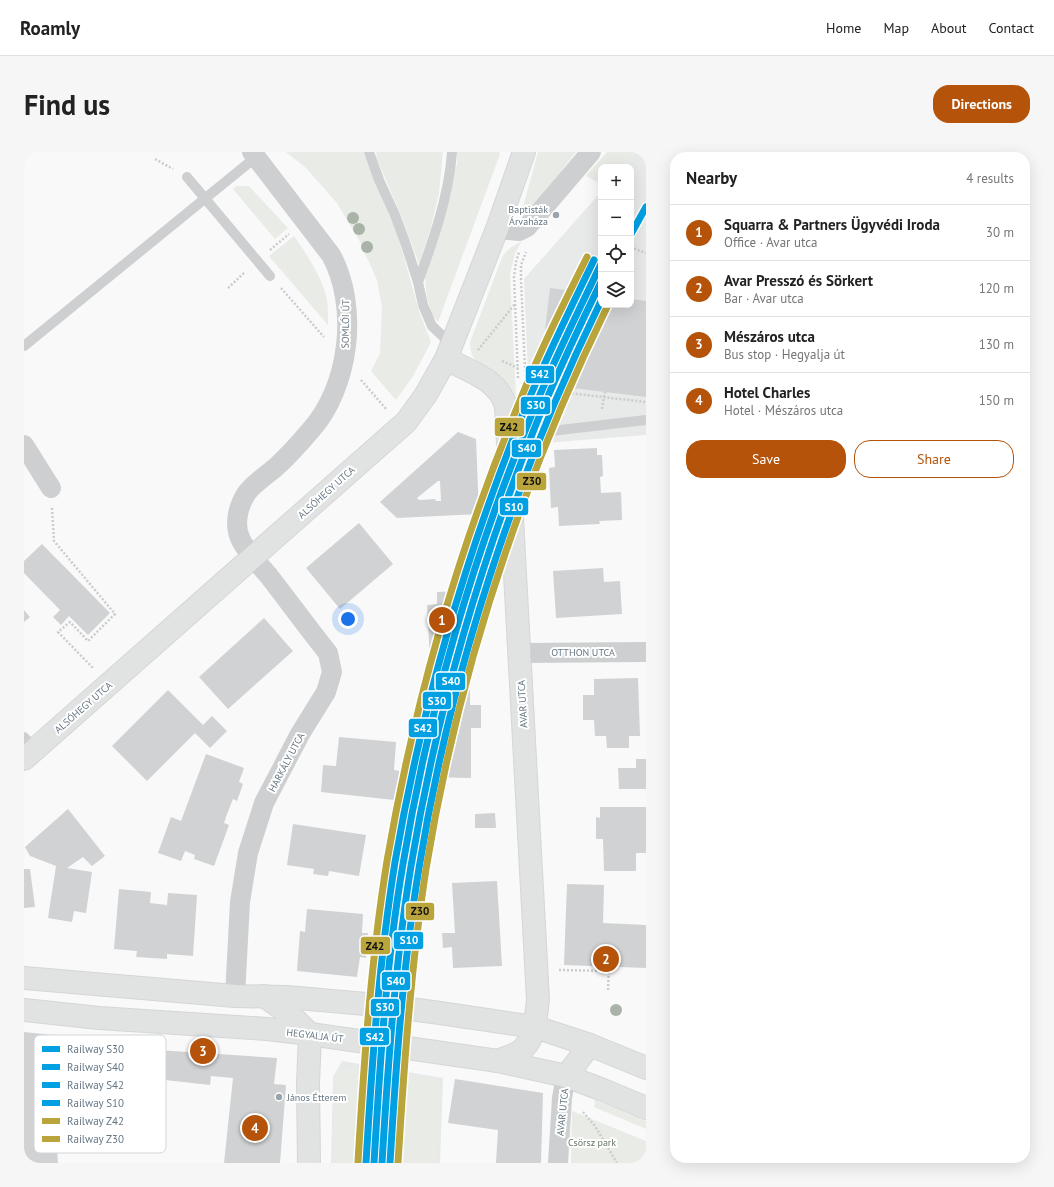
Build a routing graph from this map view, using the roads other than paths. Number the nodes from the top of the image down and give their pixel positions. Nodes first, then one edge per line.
1 (369, 152) edge
2 (452, 152) edge
3 (591, 152) edge
4 (254, 154) edge
5 (521, 156) edge
6 (187, 177) dead end
7 (206, 198) junction
8 (497, 228) junction
9 (270, 276) dead end
10 (418, 282) junction
11 (24, 346) edge
12 (448, 352) junction
13 (646, 420) edge
14 (508, 436) junction
15 (24, 445) edge
16 (51, 488) road end
17 (253, 557) junction
18 (646, 652) edge
19 (519, 653) junction
20 (28, 748) edge
21 (24, 978) edge
22 (235, 996) junction
23 (264, 996) junction
24 (24, 1010) edge
25 (535, 1027) junction
26 (310, 1034) junction
27 (590, 1045) junction
28 (498, 1061) junction
29 (646, 1068) edge
30 (566, 1076) junction
31 (646, 1108) edge
32 (309, 1163) edge
33 (558, 1163) edge

1 - 10 lane
2 - 10 lane
3 - 8 street
4 - 7 lane
4 - 17 street, SOMLÓI ÚT
5 - 8 street, ALSÓHEGY UTCA
6 - 7 lane
7 - 9 lane
7 - 11 lane
8 - 12 street, ALSÓHEGY UTCA
10 - 12 lane
12 - 14 street, AVAR UTCA
12 - 17 street, ALSÓHEGY UTCA
13 - 14 lane
14 - 19 street, AVAR UTCA
15 - 16 street
17 - 20 street, ALSÓHEGY UTCA
17 - 22 street, HARKÁLY UTCA
18 - 19 street, OTTHON UTCA
19 - 25 street, AVAR UTCA
21 - 22 street
22 - 23 street
23 - 25 street
23 - 26 street
24 - 26 street, HEGYALJA ÚT
25 - 27 street
25 - 28 street, AVAR UTCA
26 - 28 street, HEGYALJA ÚT
26 - 32 street
27 - 29 street
27 - 30 street, AVAR UTCA
28 - 30 street, HEGYALJA ÚT
30 - 31 street, HEGYALJA ÚT
30 - 33 street, AVAR UTCA

